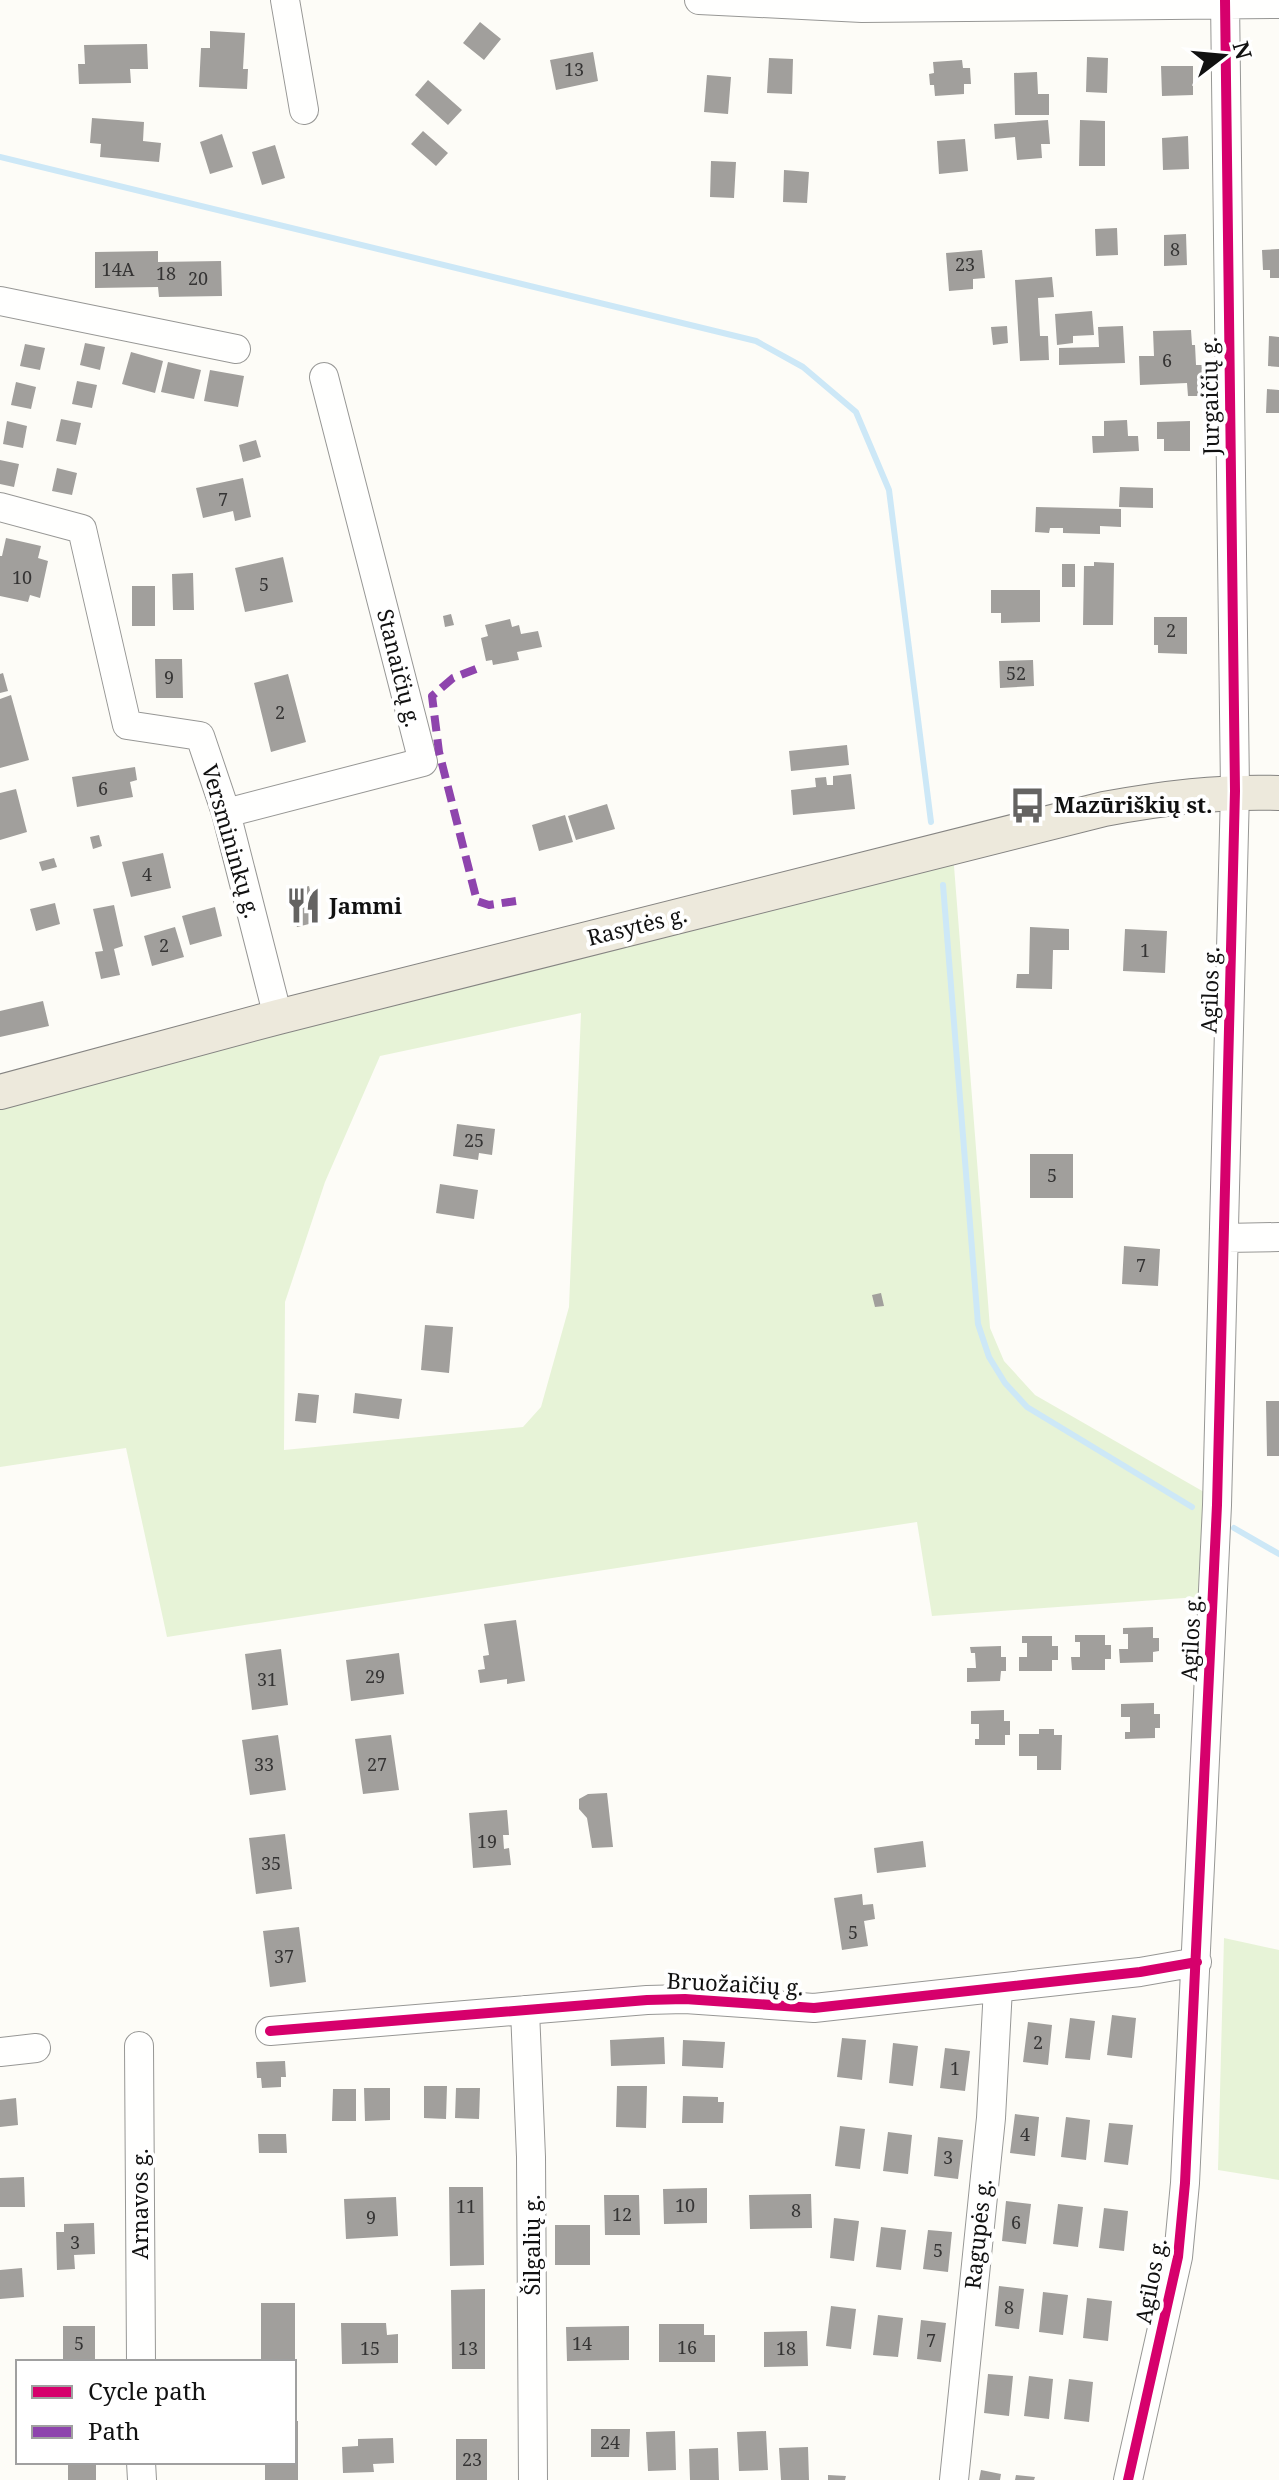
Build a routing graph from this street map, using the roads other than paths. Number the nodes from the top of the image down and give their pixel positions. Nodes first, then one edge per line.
1 (285, 0) edge
2 (699, 0) edge
3 (1225, 3) edge
4 (1279, 4) edge
5 (304, 110) dead end
6 (0, 301) edge
7 (236, 349) dead end
8 (324, 377) dead end
9 (0, 507) edge
10 (1235, 791) junction
11 (1279, 793) edge
12 (226, 813) junction
13 (278, 1017) junction
14 (0, 1092) edge
15 (1279, 1237) edge
16 (1224, 1238) junction
17 (1197, 1962) junction
18 (998, 1988) junction
19 (525, 2010) junction
20 (270, 2031) dead end
21 (139, 2046) dead end
22 (36, 2048) dead end
23 (0, 2052) edge
24 (141, 2360) edge
25 (533, 2480) edge
26 (954, 2480) edge
27 (1128, 2480) edge

1 - 5 street
2 - 3 street
3 - 4 street
3 - 10 street, Jurgaičių g.
6 - 7 street
8 - 12 street, Stanaičių g.
9 - 12 street, Versmininkų g.
10 - 11 main road, Rasytės g.
10 - 13 main road, Rasytės g.
10 - 16 street, Agilos g.
12 - 13 street, Versmininkų g.
13 - 14 main road, Rasytės g.
15 - 16 street
16 - 17 street, Agilos g.
17 - 18 street, Bruožaičių g.
17 - 27 street, Agilos g.
18 - 19 street, Bruožaičių g.
18 - 26 street, Ragupės g.
19 - 20 street, Bruožaičių g.
19 - 25 street, Šilgalių g.
21 - 24 street, Arnavos g.
22 - 23 street

